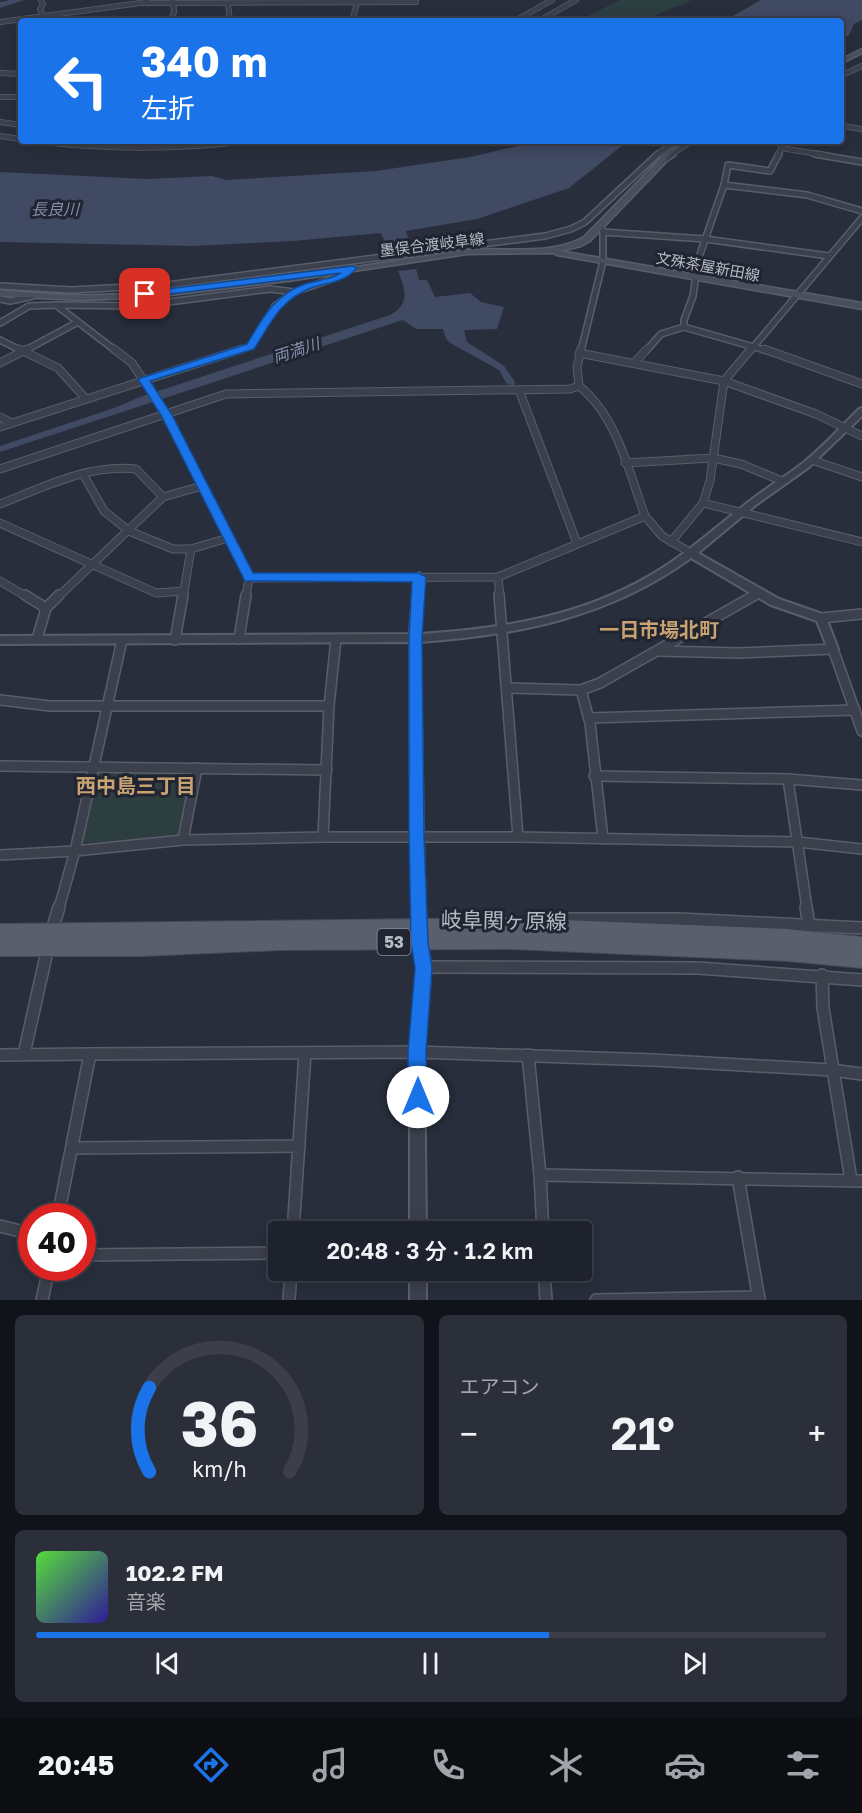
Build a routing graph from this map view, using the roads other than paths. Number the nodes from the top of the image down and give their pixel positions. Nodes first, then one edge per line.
1 (40, 0) edge
2 (158, 0) edge
3 (552, 0) edge
4 (576, 0) edge
5 (174, 1) edge
6 (310, 1) edge
7 (357, 1) edge
8 (416, 2) dead end
9 (143, 3) junction
10 (228, 4) junction
11 (544, 5) junction
12 (42, 18) edge
13 (172, 18) edge
14 (230, 18) edge
15 (353, 18) edge
16 (520, 18) edge
17 (527, 18) edge
18 (544, 18) edge
19 (18, 20) edge
20 (0, 22) edge
21 (862, 51) edge
22 (844, 60) edge
23 (862, 66) edge
24 (851, 71) junction
25 (0, 73) edge
26 (18, 74) edge
27 (844, 74) edge
28 (862, 74) edge
29 (0, 97) edge
30 (18, 97) edge
31 (0, 124) edge
32 (18, 126) edge
33 (844, 126) edge
34 (862, 129) edge
35 (0, 135) edge
36 (18, 138) edge
37 (64, 144) edge
38 (196, 144) edge
39 (215, 144) edge
40 (672, 144) edge
41 (679, 144) edge
42 (688, 144) edge
43 (783, 144) edge
44 (781, 148) junction
45 (159, 149) junction
46 (662, 161) junction
47 (862, 162) edge
48 (724, 186) junction
49 (862, 211) edge
50 (862, 218) edge
51 (602, 229) junction
52 (705, 238) junction
53 (550, 251) junction
54 (829, 256) junction
55 (603, 261) junction
56 (353, 268) junction
57 (696, 278) junction
58 (0, 286) edge
59 (105, 289) junction
60 (182, 291) junction
61 (294, 292) junction
62 (0, 293) edge
63 (796, 294) junction
64 (33, 296) junction
65 (0, 299) edge
66 (56, 305) junction
67 (862, 306) edge
68 (0, 322) edge
69 (76, 323) junction
70 (684, 327) junction
71 (0, 340) edge
72 (753, 345) junction
73 (21, 351) junction
74 (579, 353) junction
75 (0, 363) edge
76 (634, 363) junction
77 (144, 381) junction
78 (724, 381) junction
79 (862, 384) edge
80 (579, 386) junction
81 (519, 390) junction
82 (86, 399) junction
83 (862, 411) edge
84 (166, 414) junction
85 (0, 417) edge
86 (12, 423) junction
87 (0, 427) edge
88 (846, 428) junction
89 (862, 436) edge
90 (713, 458) junction
91 (812, 460) junction
92 (625, 463) junction
93 (0, 469) edge
94 (83, 474) junction
95 (862, 477) edge
96 (782, 481) junction
97 (202, 486) junction
98 (163, 497) junction
99 (703, 503) junction
100 (0, 504) edge
101 (743, 511) junction
102 (645, 516) junction
103 (0, 523) edge
104 (129, 531) junction
105 (228, 538) junction
106 (671, 542) junction
107 (577, 543) junction
108 (862, 543) edge
109 (191, 549) junction
110 (692, 553) junction
111 (92, 563) junction
112 (419, 577) junction
113 (498, 577) junction
114 (249, 578) junction
115 (0, 581) edge
116 (184, 591) junction
117 (759, 593) junction
118 (46, 608) junction
119 (862, 614) edge
120 (821, 618) junction
121 (502, 630) junction
122 (415, 638) junction
123 (37, 639) junction
124 (239, 639) junction
125 (336, 639) junction
126 (0, 640) edge
127 (122, 640) junction
128 (175, 640) junction
129 (834, 649) junction
130 (658, 650) junction
131 (507, 688) junction
132 (581, 690) junction
133 (0, 700) edge
134 (106, 706) junction
135 (329, 706) junction
136 (855, 710) junction
137 (589, 718) junction
138 (862, 731) edge
139 (93, 765) junction
140 (0, 766) edge
141 (197, 768) junction
142 (327, 770) junction
143 (594, 776) junction
144 (788, 779) junction
145 (862, 785) edge
146 (417, 836) junction
147 (323, 837) junction
148 (518, 837) junction
149 (603, 839) junction
150 (183, 840) junction
151 (798, 842) junction
152 (862, 849) edge
153 (75, 851) junction
154 (0, 855) edge
155 (809, 925) junction
156 (862, 928) edge
157 (420, 930) junction
158 (0, 932) edge
159 (50, 939) junction
160 (787, 945) junction
161 (862, 945) edge
162 (0, 948) edge
163 (862, 960) edge
164 (424, 968) junction
165 (822, 975) junction
166 (862, 980) edge
167 (417, 1052) junction
168 (305, 1053) junction
169 (24, 1054) junction
170 (90, 1054) junction
171 (0, 1055) edge
172 (528, 1055) junction
173 (832, 1070) junction
174 (862, 1074) edge
175 (299, 1146) junction
176 (72, 1148) junction
177 (540, 1175) junction
178 (738, 1177) junction
179 (857, 1180) edge
180 (61, 1203) edge
181 (294, 1221) edge
182 (418, 1221) edge
183 (542, 1221) edge
184 (0, 1226) edge
185 (18, 1230) edge
186 (268, 1253) edge
187 (96, 1255) edge
188 (46, 1281) edge
189 (290, 1281) edge
190 (418, 1281) edge
191 (545, 1281) edge
192 (759, 1299) edge
193 (42, 1300) edge
194 (289, 1300) edge
195 (418, 1300) edge
196 (546, 1300) edge
197 (596, 1300) edge

1 - 12 street
2 - 9 street
3 - 11 street
4 - 18 street
5 - 9 street
5 - 10 street
5 - 13 street
6 - 7 street
6 - 10 street
7 - 8 street
7 - 15 street
9 - 12 street
10 - 14 street
11 - 16 street
11 - 17 street
19 - 20 street
21 - 22 main road
23 - 24 street
24 - 27 street
24 - 28 street
25 - 26 street
29 - 30 street
31 - 32 street
33 - 34 street
35 - 36 street
37 - 45 street
38 - 45 street
39 - 45 street
40 - 59 street
41 - 46 main road, 墨俣合渡岐阜線
42 - 46 street
43 - 44 street
44 - 47 street
44 - 48 street
46 - 51 main road, 墨俣合渡岐阜線
48 - 49 street
48 - 52 street
50 - 54 street
51 - 52 street
51 - 53 main road, 墨俣合渡岐阜線
51 - 55 street
52 - 54 street
52 - 57 street
53 - 55 main road, 文殊茶屋新田線
53 - 56 main road, 墨俣合渡岐阜線
54 - 63 street
55 - 57 main road, 文殊茶屋新田線
55 - 74 street
56 - 60 main road, 墨俣合渡岐阜線
56 - 61 street
57 - 63 main road, 文殊茶屋新田線
57 - 70 street
58 - 59 street
59 - 60 street
60 - 64 main road, 墨俣合渡岐阜線
61 - 66 street
61 - 77 street
62 - 64 main road, 墨俣合渡岐阜線
63 - 67 main road, 文殊茶屋新田線
63 - 72 street
64 - 65 street
66 - 68 street
66 - 69 street
69 - 73 street
69 - 77 street
70 - 72 street
70 - 76 street
71 - 73 street
72 - 78 street
72 - 79 street
73 - 75 street
73 - 82 street
74 - 76 street
74 - 80 street
76 - 78 street
77 - 82 street
77 - 84 street
78 - 88 street
78 - 90 street
80 - 81 street
80 - 92 street
81 - 84 street
81 - 107 street
82 - 86 street
83 - 88 street
84 - 93 street
84 - 97 street
85 - 86 street
86 - 87 street
88 - 89 street
88 - 91 street
90 - 92 street
90 - 96 street
90 - 99 street
91 - 95 street
91 - 96 street
92 - 102 street
94 - 98 street
94 - 100 street
94 - 104 street
96 - 101 street
97 - 98 street
97 - 105 street
98 - 104 street
99 - 101 street
99 - 106 street
101 - 108 street
101 - 110 street
102 - 106 street
102 - 107 street
103 - 111 street
104 - 109 street
104 - 111 street
105 - 109 street
105 - 114 street
106 - 110 street
107 - 113 street
109 - 116 street
110 - 117 street
110 - 121 street
111 - 116 street
111 - 118 street
112 - 113 street
112 - 114 street
112 - 122 street
113 - 121 street
114 - 124 street
115 - 118 street
116 - 128 street
117 - 120 street
117 - 130 street
118 - 123 street
119 - 120 street
120 - 129 street
121 - 122 street
121 - 131 street
122 - 125 street
122 - 146 street
123 - 126 street
123 - 127 street
124 - 125 street
124 - 128 street
125 - 135 street
127 - 128 street
127 - 134 street
129 - 130 street
129 - 136 street
130 - 132 street
131 - 132 street
131 - 148 street
132 - 137 street
133 - 134 street
134 - 135 street
134 - 139 street
135 - 142 street
136 - 137 street
136 - 138 street
137 - 143 street
139 - 140 street
139 - 141 street
139 - 153 street
141 - 142 street
141 - 150 street
142 - 147 street
143 - 144 street
143 - 149 street
144 - 145 street
144 - 151 street
146 - 147 street
146 - 148 street
146 - 157 street
147 - 150 street
148 - 149 street
149 - 151 street
150 - 153 street
151 - 152 street
151 - 155 street
153 - 154 street
153 - 159 street
155 - 156 street
155 - 157 street
157 - 159 main road, 岐阜関ヶ原線 / 53
157 - 160 main road, 岐阜関ヶ原線 / 53
157 - 164 street
158 - 159 main road, 岐阜関ヶ原線 / 53
159 - 162 main road, 岐阜関ヶ原線 / 53
159 - 169 street
160 - 161 main road, 岐阜関ヶ原線 / 53
160 - 163 main road, 岐阜関ヶ原線 / 53
164 - 165 street
164 - 167 street
165 - 166 street
165 - 173 street
167 - 168 street
167 - 172 street
167 - 182 street
168 - 170 street
168 - 175 street
169 - 170 street
169 - 171 street
170 - 176 street
172 - 173 street
172 - 177 street
173 - 174 street
173 - 179 street
175 - 176 street
175 - 181 street
176 - 180 street
177 - 178 street
177 - 183 street
178 - 179 street
178 - 192 street
184 - 185 street
186 - 187 street
188 - 193 street
189 - 194 street
190 - 195 street
191 - 196 street
192 - 197 street

